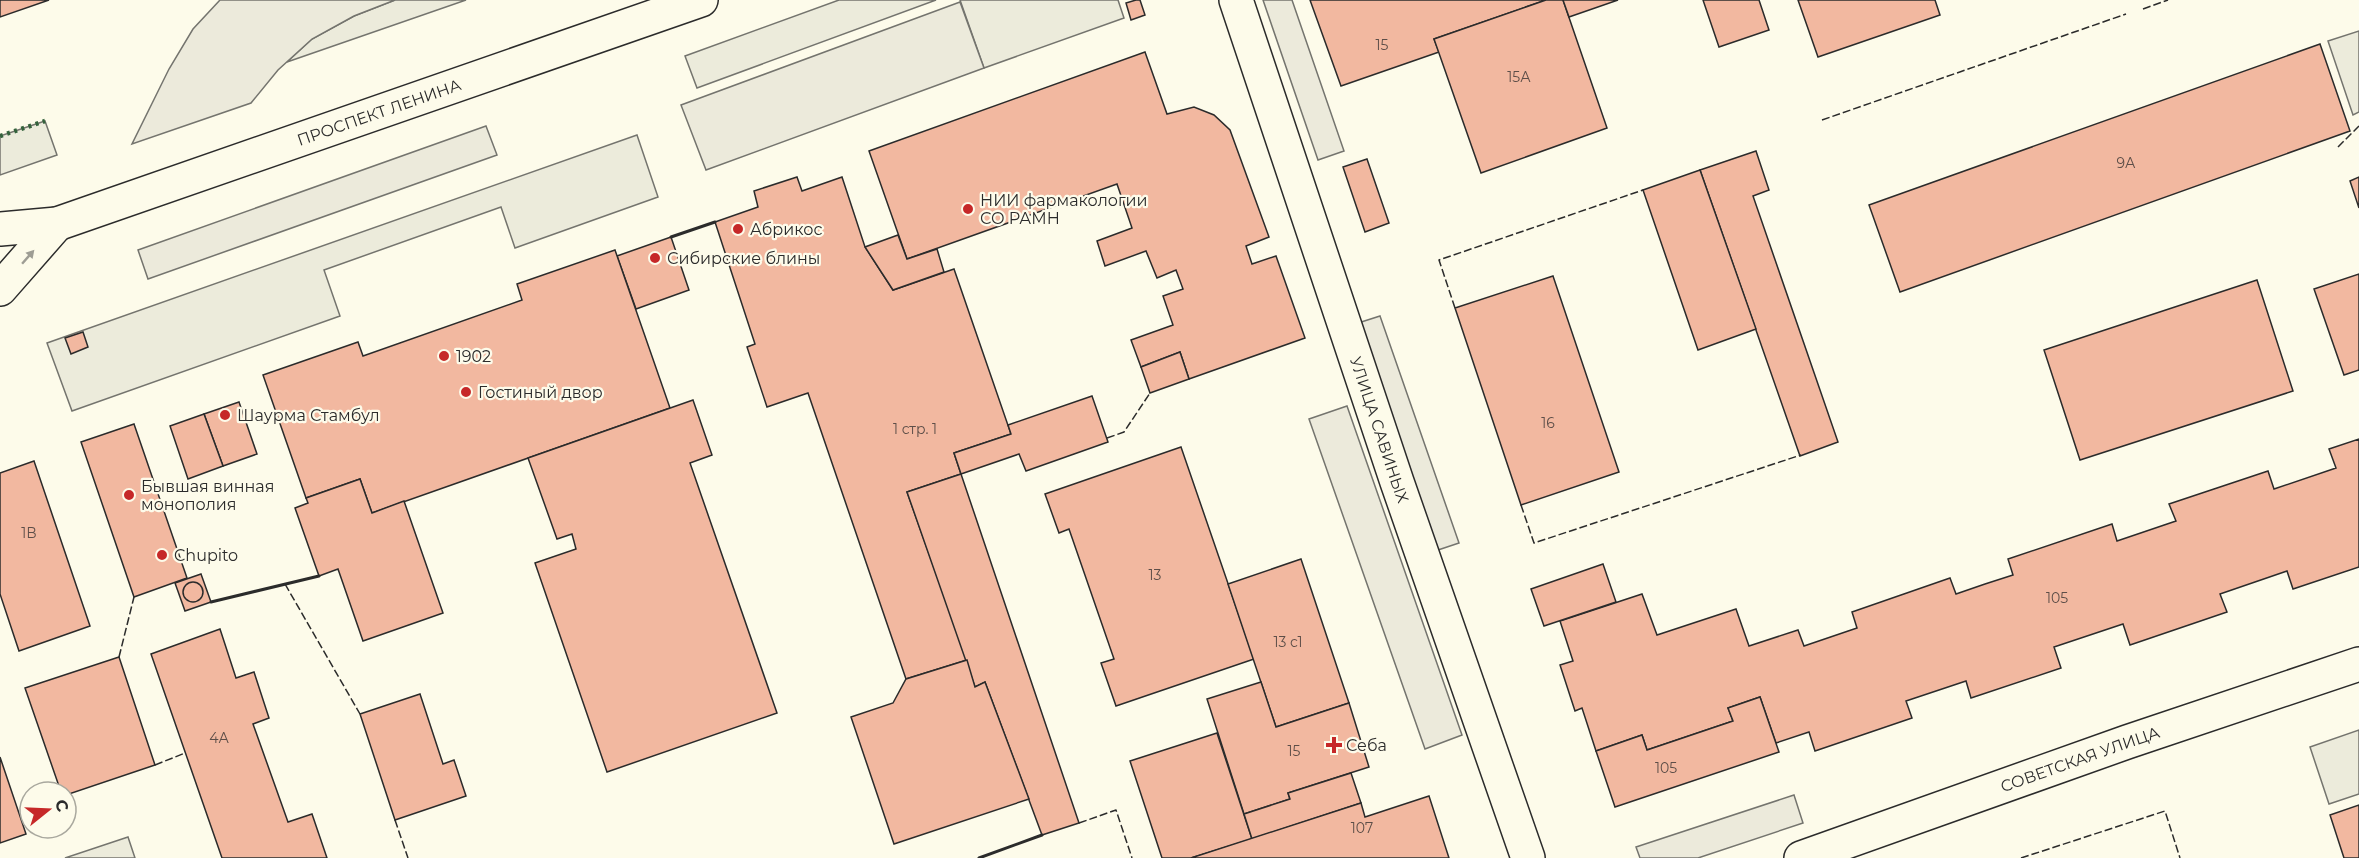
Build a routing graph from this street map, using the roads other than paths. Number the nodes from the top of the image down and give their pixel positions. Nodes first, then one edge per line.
1 (701, 0) edge
2 (1236, 0) edge
3 (57, 224) junction
4 (0, 230) edge
5 (0, 289) edge
6 (2359, 664) edge
7 (1528, 858) edge
8 (1801, 858) edge

1 - 3 street, ПРОСПЕКТ ЛЕНИНА
2 - 7 street, УЛИЦА САВИНЫХ
3 - 4 street, ПРОСПЕКТ ЛЕНИНА
5 -> 3 street, ПРОСПЕКТ ЛЕНИНА
6 - 8 street, СОВЕТСКАЯ УЛИЦА

